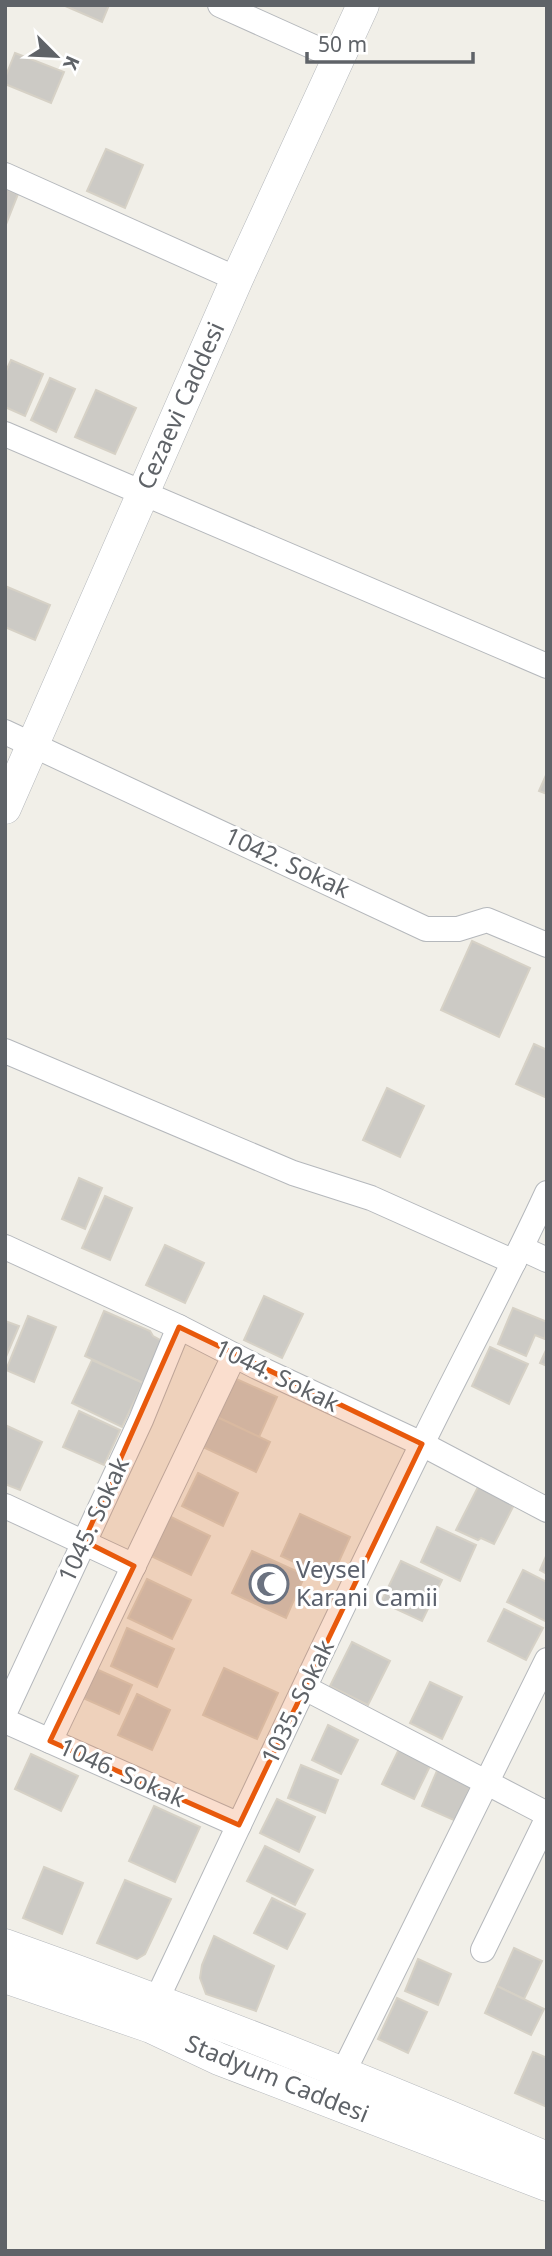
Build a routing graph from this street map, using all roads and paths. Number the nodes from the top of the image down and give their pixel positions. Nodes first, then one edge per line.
1 (220, 5) edge
2 (363, 5) edge
3 (338, 58) junction
4 (5, 175) edge
5 (237, 279) junction
6 (5, 434) edge
7 (142, 495) junction
8 (547, 666) edge
9 (19, 739) edge
10 (5, 808) edge
11 (547, 945) edge
12 (5, 1051) edge
13 (546, 1194) edge
14 (5, 1247) edge
15 (518, 1255) junction
16 (547, 1260) edge
17 (179, 1327) junction
18 (234, 1356) junction
19 (422, 1444) junction
20 (5, 1506) edge
21 (547, 1510) edge
22 (84, 1542) junction
23 (134, 1566) junction
24 (547, 1660) edge
25 (305, 1688) junction
26 (5, 1712) edge
27 (5, 1721) edge
28 (50, 1741) junction
29 (487, 1781) junction
30 (547, 1816) edge
31 (239, 1825) junction
32 (5, 1945) edge
33 (483, 1950) dead end
34 (5, 1977) edge
35 (154, 2013) junction
36 (343, 2072) junction
37 (330, 2101) junction
38 (547, 2158) edge
39 (547, 2185) edge

1 - 3 street
2 - 3 street, Cezaevi Caddesi
3 - 5 street, Cezaevi Caddesi
4 - 5 street
5 - 7 street, Cezaevi Caddesi
6 - 7 street
7 - 8 street
7 - 9 street, Cezaevi Caddesi
9 - 10 street, Cezaevi Caddesi
9 - 11 street, 1042. Sokak
12 - 15 street
13 - 15 street, 1035. Sokak
14 - 17 street, 1044. Sokak
15 - 16 street
15 - 19 street, 1035. Sokak
17 - 18 street, 1044. Sokak
17 - 22 street, 1045. Sokak
18 - 19 street, 1044. Sokak
18 - 23 street
19 - 21 street, 1044. Sokak
19 - 25 street, 1035. Sokak
20 - 22 street
22 - 23 street
22 - 26 street, 1045. Sokak
23 - 28 street
24 - 29 street
25 - 29 street
25 - 31 street, 1035. Sokak
27 - 28 street, 1046. Sokak
28 - 31 street, 1046. Sokak
29 - 30 street
29 - 36 street
30 - 33 street
31 - 35 street, 1035. Sokak
32 - 35 street
34 - 35 street, Stadyum Caddesi
35 - 36 street
35 - 37 street, Stadyum Caddesi
36 - 37 street
36 - 38 street
37 - 39 street, Stadyum Caddesi

